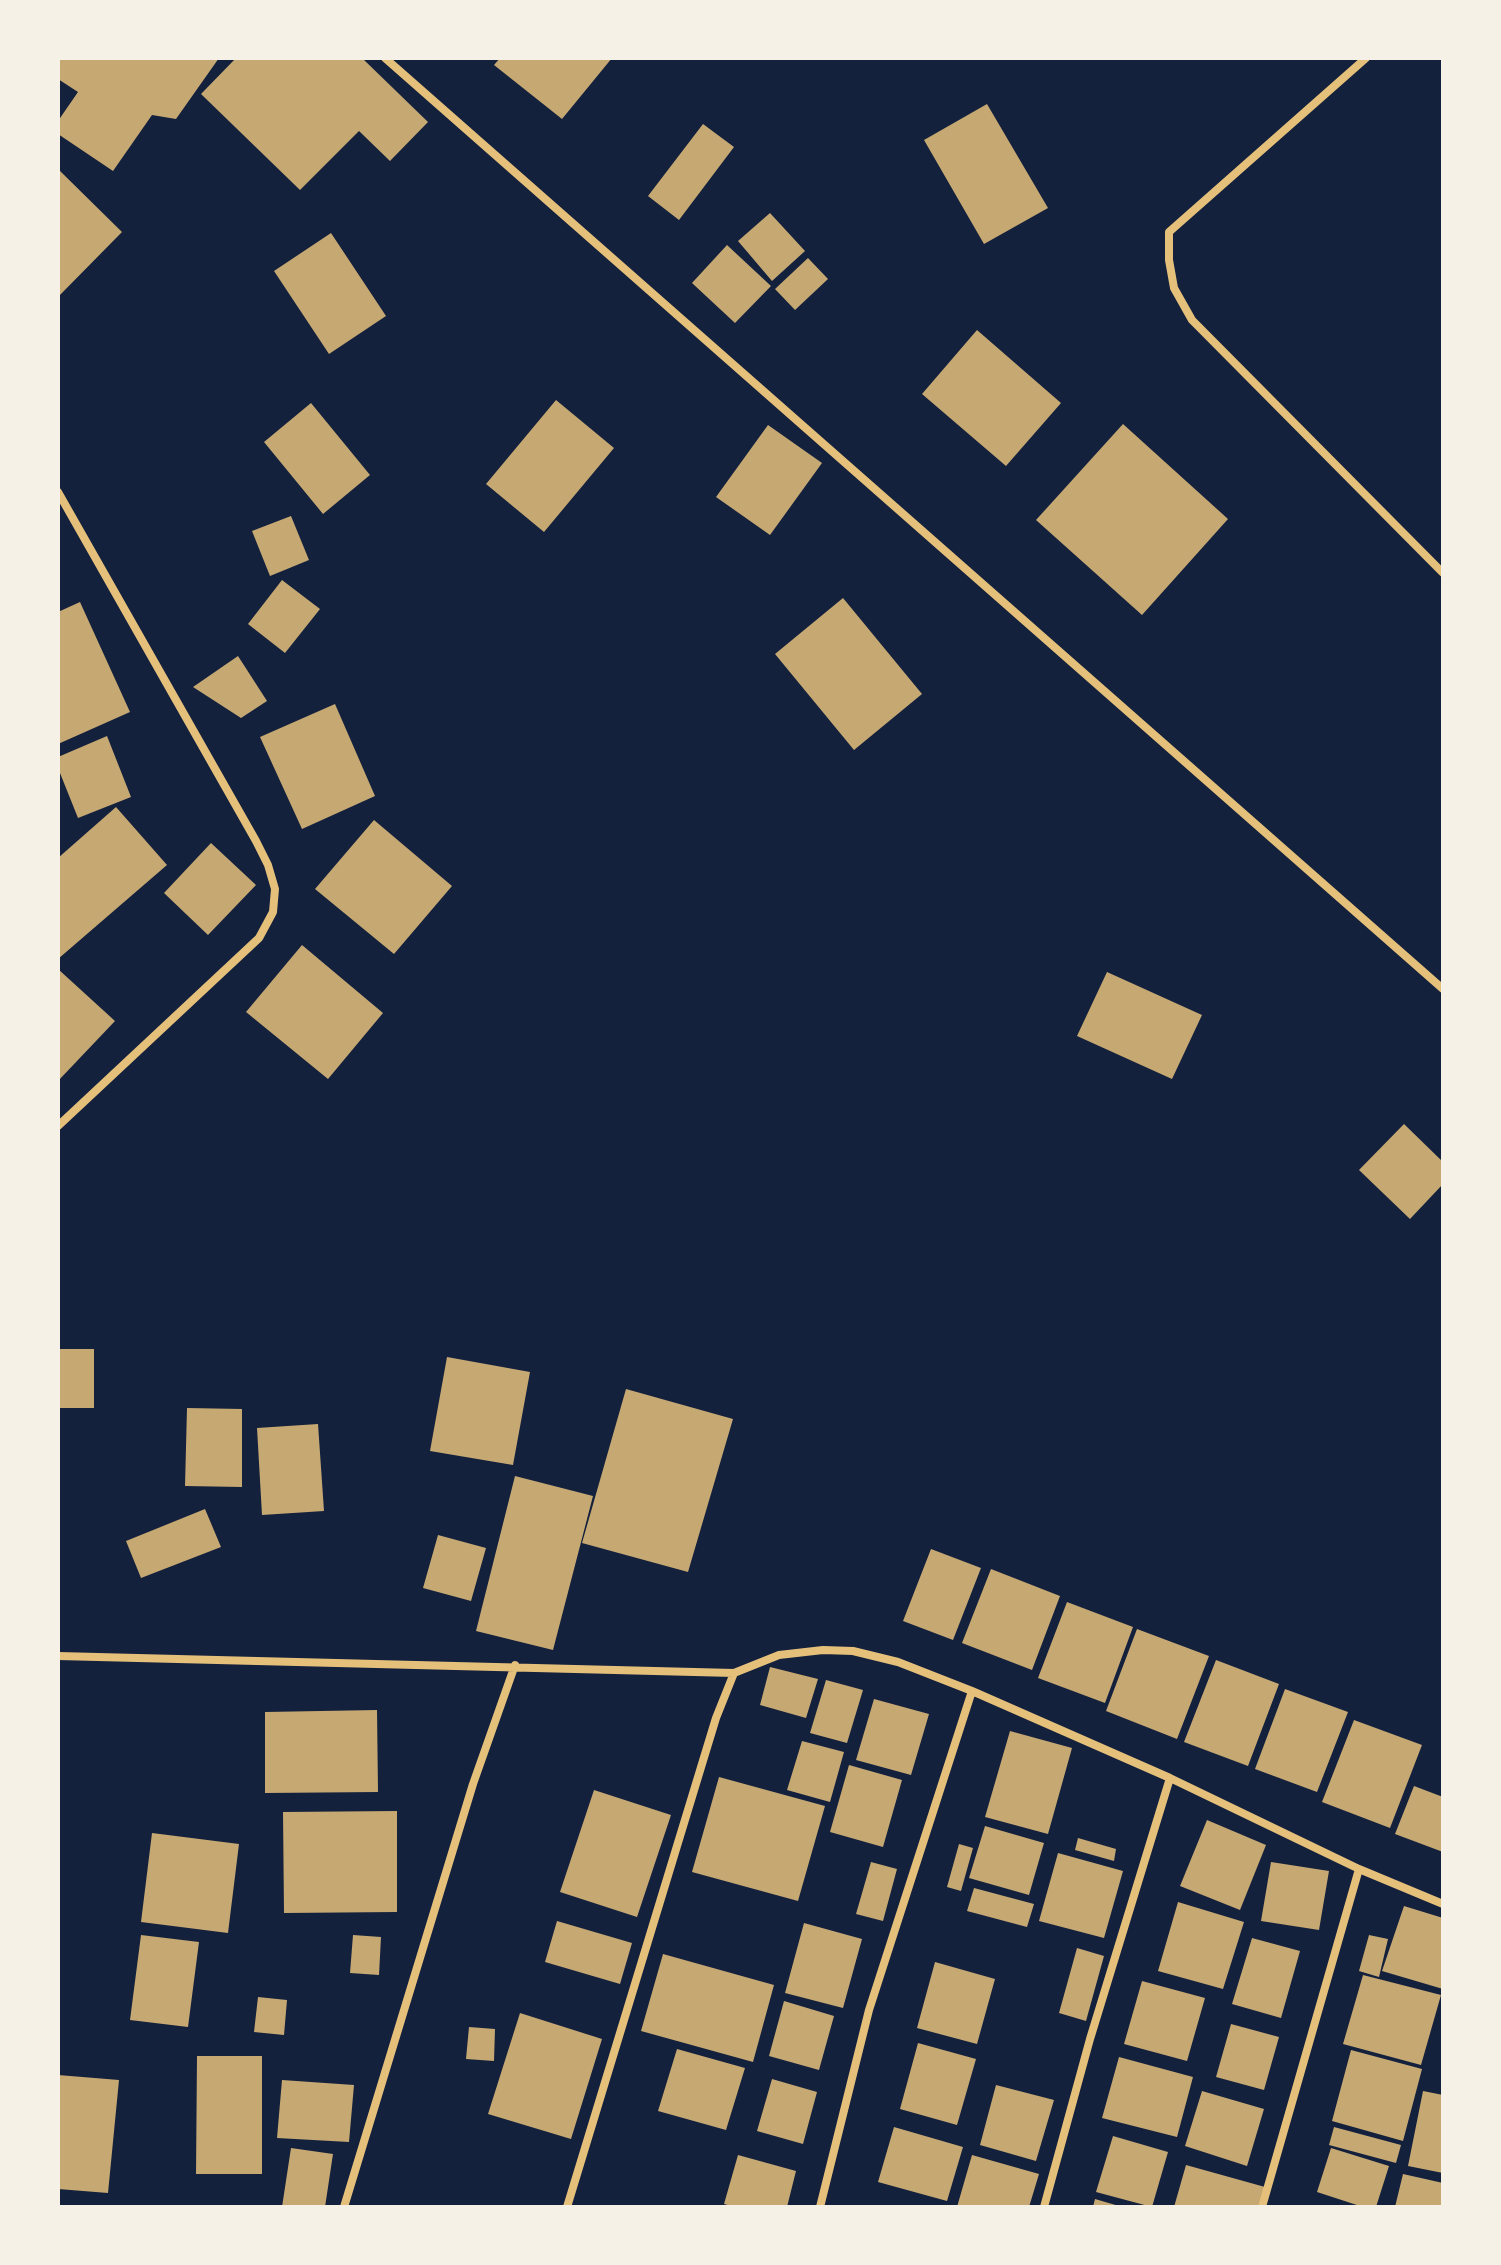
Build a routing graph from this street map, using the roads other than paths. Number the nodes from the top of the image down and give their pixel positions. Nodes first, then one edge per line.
1 (385, 58) edge
2 (1366, 58) edge
3 (58, 492) edge
4 (1443, 573) edge
5 (1443, 989) edge
6 (58, 1126) edge
7 (58, 1656) edge
8 (515, 1665) junction
9 (734, 1673) junction
10 (972, 1691) junction
11 (1170, 1778) junction
12 (1359, 1869) junction
13 (1443, 1904) edge
14 (344, 2207) edge
15 (567, 2207) edge
16 (820, 2207) edge
17 (1044, 2207) edge
18 (1262, 2207) edge

1 - 5 street
2 - 4 street
3 - 6 street
7 - 8 street
8 - 9 street
8 - 14 street
9 - 10 street
9 - 15 street
10 - 11 street
10 - 16 street
11 - 12 street
11 - 17 street
12 - 13 street
12 - 18 street

